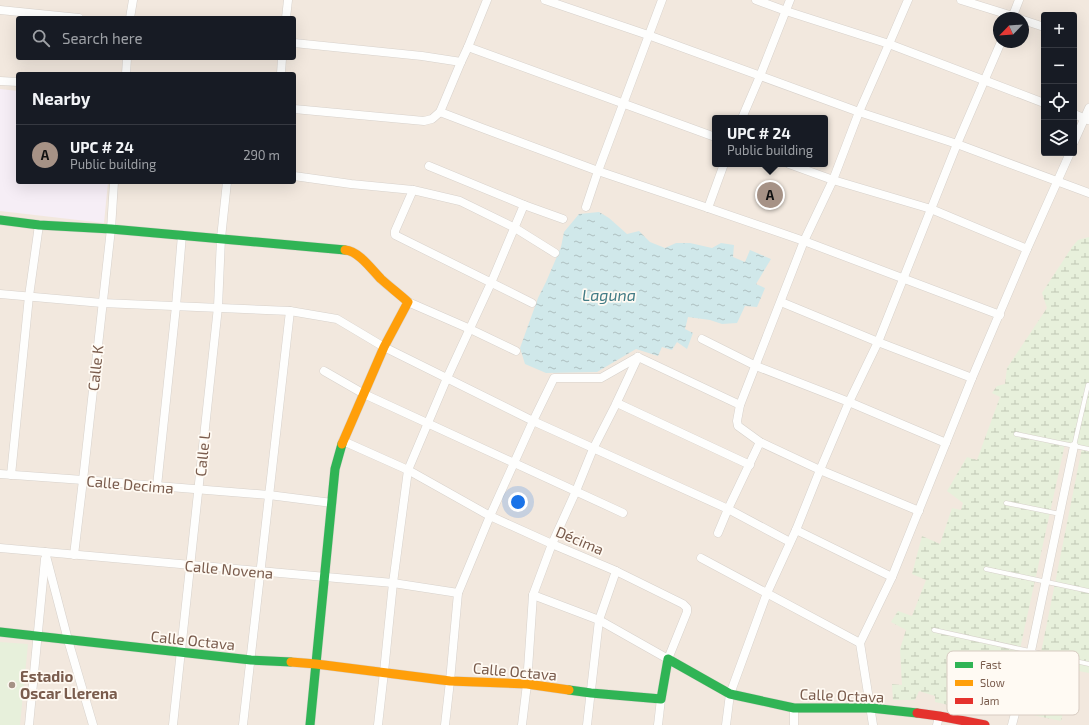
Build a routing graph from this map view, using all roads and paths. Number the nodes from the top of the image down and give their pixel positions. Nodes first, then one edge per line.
1 (133, 0) edge
2 (288, 0) edge
3 (487, 0) edge
4 (545, 0) edge
5 (662, 0) edge
6 (756, 0) edge
7 (790, 0) edge
8 (908, 0) edge
9 (961, 0) edge
10 (1019, 0) edge
11 (0, 10) edge
12 (786, 11) junction
13 (998, 12) edge
14 (1015, 12) edge
15 (59, 16) edge
16 (130, 16) edge
17 (286, 16) edge
18 (1029, 22) edge
19 (1041, 26) edge
20 (648, 35) junction
21 (296, 43) edge
22 (889, 44) junction
23 (468, 47) junction
24 (998, 48) edge
25 (127, 60) edge
26 (282, 60) edge
27 (461, 62) junction
28 (126, 72) edge
29 (281, 72) edge
30 (760, 76) junction
31 (0, 80) edge
32 (984, 80) junction
33 (16, 82) edge
34 (1041, 102) edge
35 (623, 104) junction
36 (1089, 108) edge
37 (296, 109) edge
38 (440, 112) junction
39 (859, 112) junction
40 (743, 115) edge
41 (1086, 119) edge
42 (712, 136) edge
43 (1077, 136) edge
44 (957, 144) junction
45 (1069, 156) edge
46 (429, 166) dead end
47 (723, 167) edge
48 (797, 167) edge
49 (598, 171) junction
50 (296, 176) edge
51 (832, 180) junction
52 (1058, 181) junction
53 (114, 184) edge
54 (228, 184) edge
55 (413, 190) junction
56 (1089, 193) edge
57 (524, 205) junction
58 (586, 207) dead end
59 (708, 208) junction
60 (931, 209) junction
61 (563, 219) dead end
62 (0, 220) edge
63 (39, 225) junction
64 (514, 228) junction
65 (111, 229) junction
66 (182, 235) junction
67 (221, 238) junction
68 (804, 241) junction
69 (1027, 249) junction
70 (556, 253) dead end
71 (903, 278) junction
72 (491, 283) junction
73 (0, 294) edge
74 (29, 296) junction
75 (408, 302) junction
76 (781, 302) junction
77 (102, 303) junction
78 (532, 303) dead end
79 (176, 306) junction
80 (218, 307) junction
81 (290, 311) junction
82 (1000, 314) junction
83 (470, 329) junction
84 (702, 339) dead end
85 (878, 342) junction
86 (384, 347) junction
87 (516, 350) dead end
88 (638, 357) junction
89 (756, 366) junction
90 (324, 371) dead end
91 (447, 378) junction
92 (972, 378) junction
93 (1088, 385) edge
94 (364, 394) junction
95 (849, 402) junction
96 (617, 403) junction
97 (740, 405) junction
98 (533, 422) junction
99 (427, 424) junction
100 (1016, 434) dead end
101 (343, 441) junction
102 (760, 442) junction
103 (946, 443) junction
104 (1074, 446) junction
105 (593, 449) junction
106 (1089, 449) edge
107 (514, 463) junction
108 (750, 466) junction
109 (408, 470) junction
110 (820, 470) junction
111 (0, 474) edge
112 (11, 476) junction
113 (84, 480) junction
114 (157, 486) junction
115 (198, 489) junction
116 (576, 492) junction
117 (269, 495) junction
118 (332, 503) junction
119 (1006, 503) dead end
120 (728, 509) junction
121 (918, 511) junction
122 (623, 513) dead end
123 (1060, 514) junction
124 (490, 516) junction
125 (796, 530) junction
126 (718, 533) dead end
127 (790, 542) junction
128 (552, 544) junction
129 (0, 548) edge
130 (45, 552) junction
131 (74, 554) junction
132 (701, 558) dead end
133 (190, 565) junction
134 (986, 569) dead end
135 (616, 571) junction
136 (260, 572) junction
137 (892, 577) junction
138 (324, 578) junction
139 (1046, 582) junction
140 (392, 583) junction
141 (1089, 591) edge
142 (458, 593) junction
143 (767, 593) junction
144 (533, 594) junction
145 (599, 620) junction
146 (934, 630) dead end
147 (0, 632) edge
148 (38, 636) junction
149 (68, 640) junction
150 (860, 642) junction
151 (1031, 651) joint
152 (181, 652) junction
153 (668, 659) junction
154 (251, 660) junction
155 (1079, 662) edge
156 (316, 664) junction
157 (1089, 664) edge
158 (384, 672) junction
159 (450, 681) junction
160 (527, 684) junction
161 (590, 693) junction
162 (730, 694) junction
163 (661, 699) junction
164 (794, 708) junction
165 (871, 708) junction
166 (1015, 715) edge
167 (938, 721) edge
168 (30, 725) edge
169 (94, 725) edge
170 (173, 725) edge
171 (243, 725) edge
172 (310, 725) edge
173 (378, 725) edge
174 (445, 725) edge
175 (522, 725) edge
176 (587, 725) edge
177 (658, 725) edge
178 (726, 725) edge
179 (794, 725) edge
180 (873, 725) edge
181 (985, 725) edge
182 (1012, 725) edge

1 - 16 street
2 - 17 street
3 - 23 street
4 - 20 street
5 - 20 street
6 - 12 street
7 - 12 street
8 - 22 street
9 - 13 street
10 - 14 street
11 - 15 street
12 - 22 street
12 - 30 street
18 - 19 street
20 - 30 street
20 - 35 street
21 - 27 street
22 - 32 street
22 - 39 street
23 - 27 street
23 - 35 street
24 - 32 street
25 - 28 street
26 - 29 street
27 - 38 street
30 - 39 street
30 - 40 street
31 - 33 street
32 - 34 street
32 - 44 street
35 - 42 street
35 - 49 street
36 - 41 street
37 - 38 street
38 - 49 street
39 - 44 street
39 - 51 street
41 - 43 street
44 - 52 street
44 - 60 street
45 - 52 street
46 - 57 street
47 - 59 street
48 - 51 street
49 - 58 street
49 - 59 street
50 - 55 street
51 - 60 street
51 - 68 street
52 - 56 street
52 - 69 street
53 - 65 street, Calle K
54 - 67 street, Calle L
55 - 64 street
55 - 72 street
57 - 61 street
57 - 64 street
59 - 68 street
60 - 69 street
60 - 71 street
62 - 63 street
63 - 65 street
63 - 74 street
64 - 70 street
64 - 72 street
65 - 66 street
65 - 77 street, Calle K
66 - 67 street
66 - 79 street
67 - 75 street
67 - 80 street, Calle L
68 - 71 street
68 - 76 street
69 - 82 street
71 - 82 street
71 - 85 street
72 - 78 street
72 - 83 street
73 - 74 street
74 - 77 street
74 - 112 street
75 - 83 street
75 - 86 street
76 - 85 street
76 - 89 street
77 - 79 street
77 - 113 street, Calle K
79 - 80 street
79 - 114 street
80 - 81 street
80 - 115 street, Calle L
81 - 86 street
81 - 117 street
82 - 92 street
83 - 87 street
83 - 91 street
84 - 89 street
85 - 92 street
85 - 95 street
86 - 91 street
86 - 94 street
88 - 96 street
88 - 97 street
88 - 98 street
89 - 95 street
89 - 97 street
90 - 94 street
91 - 98 street
91 - 99 street
92 - 103 street
93 - 104 lane
94 - 99 street
94 - 101 street
95 - 103 street
95 - 110 street
96 - 105 street
96 - 108 street
97 - 102 street
98 - 105 street
98 - 107 street
99 - 107 street
99 - 109 street
100 - 104 lane
101 - 109 street, Décima
101 - 118 street
102 - 108 street
102 - 110 street
103 - 121 street
104 - 106 lane
104 - 123 street
105 - 116 street
105 - 120 street
107 - 116 street
107 - 124 street
108 - 120 street
109 - 124 street, Décima
109 - 140 street
110 - 121 street
110 - 125 street
111 - 112 street, Calle Decima
112 - 113 street, Calle Decima
113 - 114 street, Calle Decima
113 - 131 street, Calle K
114 - 115 street, Calle Decima
115 - 117 street, Calle Decima
115 - 133 street, Calle L
116 - 122 street
116 - 128 street
117 - 118 street, Calle Decima
117 - 136 street
118 - 138 street
119 - 123 lane
120 - 126 street
120 - 127 street
121 - 137 street
123 - 139 street
124 - 128 street, Décima
124 - 142 street
125 - 127 street
125 - 137 street
127 - 143 street
128 - 135 street, Décima
128 - 144 street
129 - 130 street, Calle Novena
130 - 131 street, Calle Novena
130 - 148 street
130 - 149 street
131 - 133 street, Calle Novena
132 - 143 street
133 - 136 street, Calle Novena
133 - 152 street, Calle L
134 - 139 lane
135 - 145 street, Décima
135 - 153 street
136 - 138 street, Calle Novena
136 - 154 street
137 - 150 street
138 - 140 street, Calle Novena
138 - 156 street
139 - 141 lane
139 - 151 street
140 - 142 street, Calle Novena
140 - 158 street
142 - 159 street
143 - 150 street
143 - 162 street
144 - 145 street
144 - 160 street
145 - 153 street
145 - 161 street, Décima
146 - 151 lane
147 - 148 street, Calle Octava
148 - 149 street, Calle Octava
148 - 168 street
149 - 152 street, Calle Octava
149 - 169 street
150 - 165 street
152 - 154 street, Calle Octava
152 - 170 street, Calle L
153 - 162 street, Calle Octava
153 - 163 street
154 - 156 street, Calle Octava
154 - 171 street
155 - 157 lane
156 - 158 street, Calle Octava
156 - 172 street
158 - 159 street, Calle Octava
158 - 173 street
159 - 160 street, Calle Octava
159 - 174 street
160 - 161 street, Calle Octava
160 - 175 street
161 - 163 street, Calle Octava
161 - 176 street, Décima
162 - 164 street, Calle Octava
162 - 178 street
163 - 177 street
164 - 165 street, Calle Octava
164 - 179 street
165 - 167 street, Calle Octava
165 - 180 street
166 - 182 street
167 - 181 street, Calle Octava

